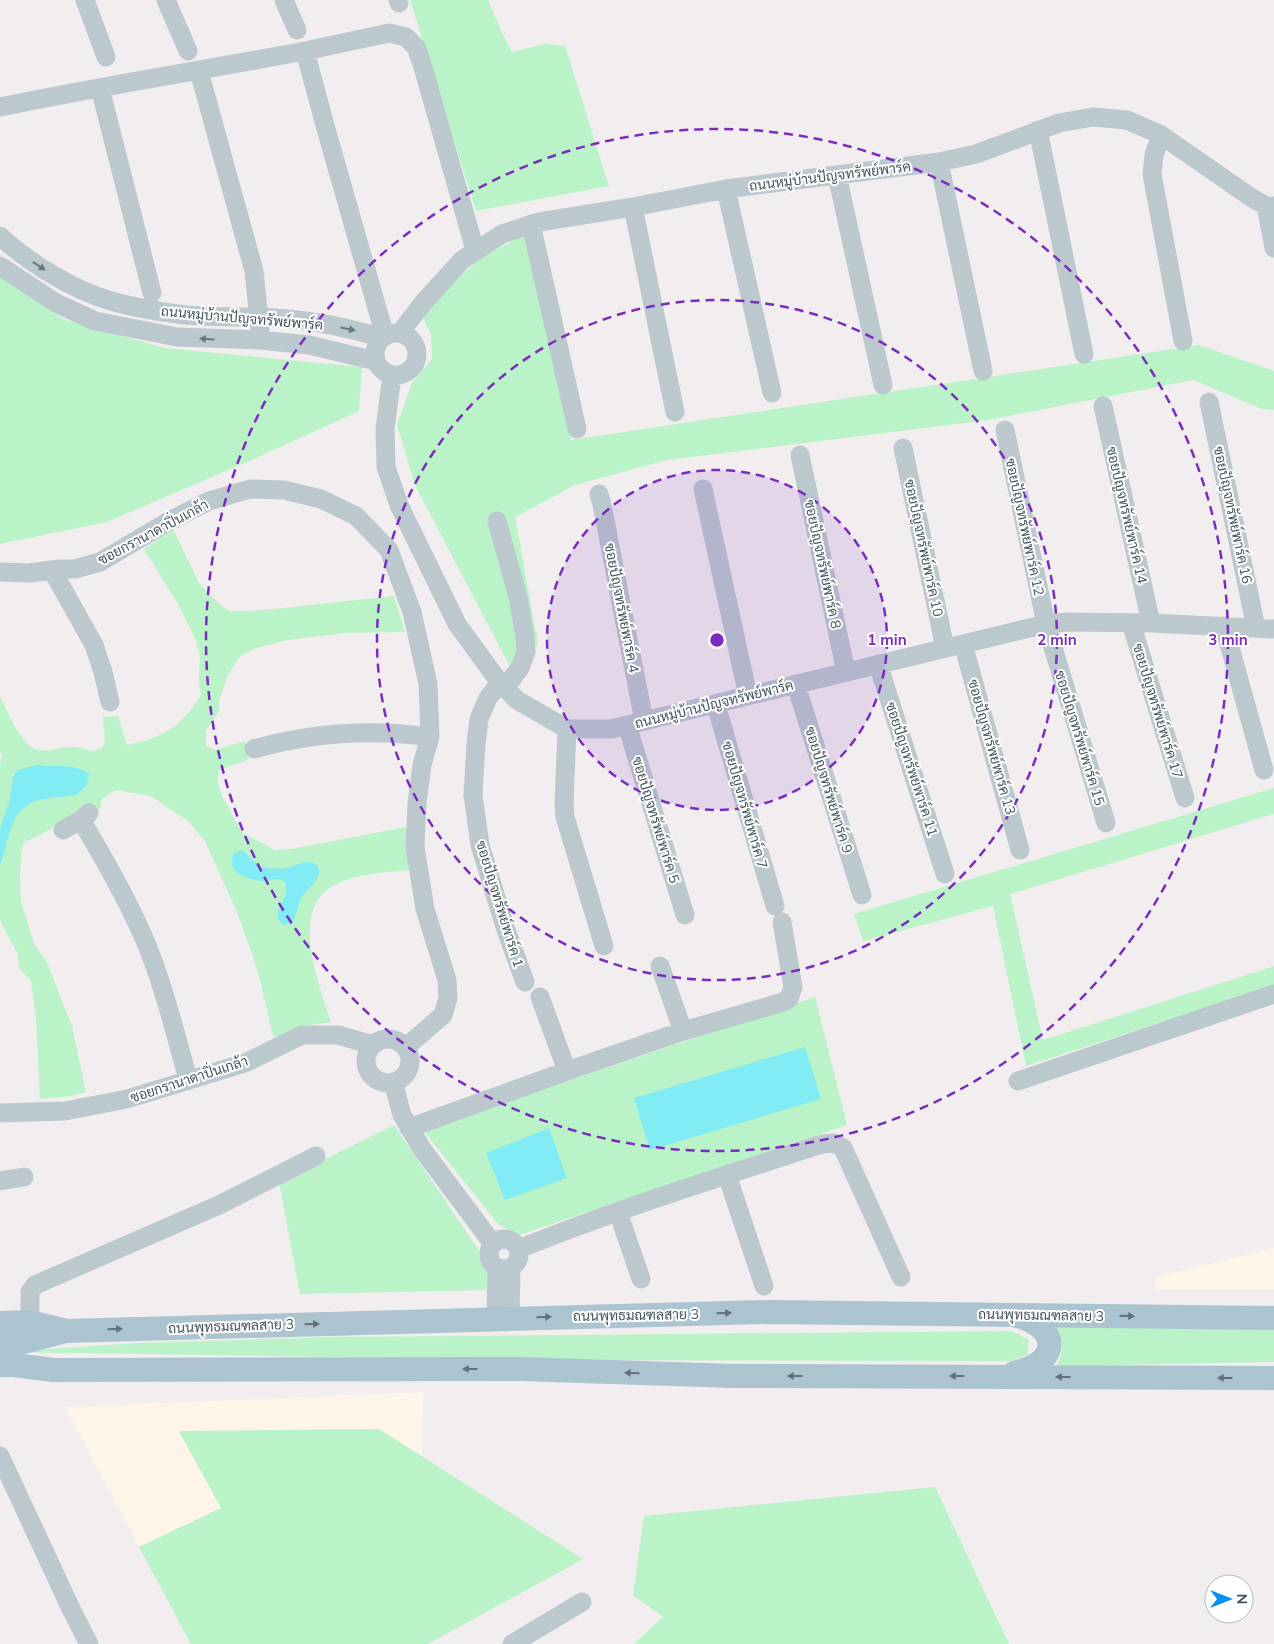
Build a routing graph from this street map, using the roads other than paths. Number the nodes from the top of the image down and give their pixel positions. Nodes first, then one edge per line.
1 (85, 0) edge
2 (166, 0) edge
3 (284, 0) edge
4 (297, 30) dead end
5 (188, 51) dead end
6 (305, 51) junction
7 (106, 56) dead end
8 (199, 71) junction
9 (100, 88) junction
10 (0, 106) edge
11 (1038, 130) junction
12 (1161, 134) junction
13 (939, 162) junction
14 (837, 175) junction
15 (726, 189) junction
16 (633, 206) junction
17 (1270, 206) edge
18 (531, 224) junction
19 (0, 236) edge
20 (1274, 248) edge
21 (475, 250) junction
22 (0, 266) edge
23 (152, 293) dead end
24 (251, 317) junction
25 (389, 336) junction
26 (241, 340) junction
27 (260, 340) junction
28 (1183, 341) dead end
29 (1084, 354) dead end
30 (376, 361) junction
31 (983, 371) dead end
32 (392, 375) junction
33 (883, 385) dead end
34 (772, 393) dead end
35 (1209, 402) dead end
36 (1103, 406) dead end
37 (675, 412) dead end
38 (577, 429) dead end
39 (1005, 430) dead end
40 (903, 448) dead end
41 (800, 456) dead end
42 (703, 489) dead end
43 (598, 494) dead end
44 (497, 521) dead end
45 (52, 570) junction
46 (0, 572) edge
47 (1132, 623) junction
48 (1152, 623) junction
49 (1046, 624) junction
50 (1224, 626) junction
51 (1265, 629) edge
52 (954, 646) junction
53 (878, 664) junction
54 (846, 672) junction
55 (502, 685) junction
56 (796, 685) junction
57 (748, 696) junction
58 (110, 702) dead end
59 (716, 705) junction
60 (635, 723) junction
61 (567, 729) junction
62 (430, 737) junction
63 (254, 749) dead end
64 (1264, 770) dead end
65 (1185, 798) dead end
66 (1106, 823) dead end
67 (63, 830) dead end
68 (1020, 850) dead end
69 (945, 874) dead end
70 (862, 895) dead end
71 (685, 915) dead end
72 (604, 946) dead end
73 (660, 966) dead end
74 (525, 982) dead end
75 (1274, 994) edge
76 (540, 997) dead end
77 (682, 1031) junction
78 (373, 1045) junction
79 (406, 1047) junction
80 (567, 1071) junction
81 (1018, 1081) dead end
82 (187, 1082) junction
83 (393, 1082) junction
84 (0, 1114) edge
85 (409, 1128) junction
86 (316, 1156) dead end
87 (726, 1175) junction
88 (24, 1177) dead end
89 (0, 1181) edge
90 (618, 1212) junction
91 (493, 1244) junction
92 (519, 1249) junction
93 (504, 1268) junction
94 (902, 1277) dead end
95 (641, 1279) dead end
96 (764, 1286) dead end
97 (1008, 1314) junction
98 (503, 1318) junction
99 (1274, 1318) edge
100 (30, 1322) junction
101 (0, 1323) edge
102 (66, 1331) junction
103 (0, 1343) edge
104 (0, 1364) edge
105 (53, 1370) junction
106 (1006, 1376) junction
107 (0, 1377) edge
108 (1274, 1378) edge
109 (0, 1456) edge
110 (582, 1602) dead end
111 (89, 1644) edge
112 (512, 1644) edge

1 - 7 street
2 - 5 street
3 - 4 street
6 - 8 street
6 - 21 street
6 - 25 street
8 - 9 street
8 - 24 street
9 - 10 street
9 - 23 street
11 - 12 street, ถนนหมู่บ้านปัญจทรัพย์พาร์ค
11 - 13 street, ถนนหมู่บ้านปัญจทรัพย์พาร์ค
11 - 29 street
12 - 17 street, ถนนหมู่บ้านปัญจทรัพย์พาร์ค
12 - 28 street
13 - 14 street, ถนนหมู่บ้านปัญจทรัพย์พาร์ค
13 - 31 street
14 - 15 street, ถนนหมู่บ้านปัญจทรัพย์พาร์ค
14 - 33 street
15 - 16 street, ถนนหมู่บ้านปัญจทรัพย์พาร์ค
15 - 34 street
16 - 18 street, ถนนหมู่บ้านปัญจทรัพย์พาร์ค
16 - 37 street
17 - 20 street
18 - 21 street, ถนนหมู่บ้านปัญจทรัพย์พาร์ค
18 - 38 street
19 -> 24 street, ถนนหมู่บ้านปัญจทรัพย์พาร์ค
21 - 25 street, ถนนหมู่บ้านปัญจทรัพย์พาร์ค
26 -> 22 street, ถนนหมู่บ้านปัญจทรัพย์พาร์ค
24 -> 25 street, ถนนหมู่บ้านปัญจทรัพย์พาร์ค
24 - 26 street
24 - 27 street
25 - 30 street, ถนนหมู่บ้านปัญจทรัพย์พาร์ค
25 - 32 street, ถนนหมู่บ้านปัญจทรัพย์พาร์ค
26 - 27 street, ถนนหมู่บ้านปัญจทรัพย์พาร์ค
27 - 30 street, ถนนหมู่บ้านปัญจทรัพย์พาร์ค
30 - 32 street, ถนนหมู่บ้านปัญจทรัพย์พาร์ค
32 - 55 street
35 - 51 street, ซอยปัญจทรัพย์พาร์ค 16
36 - 48 street, ซอยปัญจทรัพย์พาร์ค 14
39 - 49 street, ซอยปัญจทรัพย์พาร์ค 12
40 - 52 street, ซอยปัญจทรัพย์พาร์ค 10
41 - 54 street, ซอยปัญจทรัพย์พาร์ค 8
42 - 57 street
43 - 60 street, ซอยปัญจทรัพย์พาร์ค 4
44 - 55 street, ซอยปัญจทรัพย์พาร์ค 1
45 - 46 street, ซอยกรานาดาปิ่นเกล้า
45 - 58 street
45 - 62 street, ซอยกรานาดาปิ่นเกล้า
47 - 48 street, ถนนหมู่บ้านปัญจทรัพย์พาร์ค
47 - 49 street, ถนนหมู่บ้านปัญจทรัพย์พาร์ค
47 - 65 street, ซอยปัญจทรัพย์พาร์ค 17
48 - 50 street, ถนนหมู่บ้านปัญจทรัพย์พาร์ค
49 - 52 street, ถนนหมู่บ้านปัญจทรัพย์พาร์ค
49 - 66 street, ซอยปัญจทรัพย์พาร์ค 15
50 - 51 street, ถนนหมู่บ้านปัญจทรัพย์พาร์ค
50 - 64 street
52 - 53 street, ถนนหมู่บ้านปัญจทรัพย์พาร์ค
52 - 68 street, ซอยปัญจทรัพย์พาร์ค 13
53 - 54 street, ถนนหมู่บ้านปัญจทรัพย์พาร์ค
53 - 69 street, ซอยปัญจทรัพย์พาร์ค 11
54 - 56 street, ถนนหมู่บ้านปัญจทรัพย์พาร์ค
55 - 61 street
55 - 74 street, ซอยปัญจทรัพย์พาร์ค 1
56 - 57 street, ถนนหมู่บ้านปัญจทรัพย์พาร์ค
56 - 70 street, ซอยปัญจทรัพย์พาร์ค 9
57 - 59 street, ถนนหมู่บ้านปัญจทรัพย์พาร์ค
59 - 60 street, ถนนหมู่บ้านปัญจทรัพย์พาร์ค
59 - 77 street, ซอยปัญจทรัพย์พาร์ค 7
60 - 61 street, ถนนหมู่บ้านปัญจทรัพย์พาร์ค
60 - 71 street, ซอยปัญจทรัพย์พาร์ค 5
61 - 72 street
62 - 63 street
62 - 79 street, ซอยกรานาดาปิ่นเกล้า
67 - 82 street
73 - 77 street
75 - 81 street
76 - 80 street
77 - 80 street
78 - 79 street, ซอยกรานาดาปิ่นเกล้า
78 - 82 street, ซอยกรานาดาปิ่นเกล้า
78 - 83 street
79 - 83 street
80 - 85 street
82 - 84 street, ซอยกรานาดาปิ่นเกล้า
83 - 85 street
85 - 91 street
86 - 100 street
87 - 90 street
87 - 94 street
87 - 96 street
88 - 89 street
90 - 92 street
90 - 95 street
91 - 92 street
91 - 93 street
92 - 93 street
93 - 98 street
98 -> 97 main road, ถนนพุทธมณฑลสาย 3
97 -> 99 main road, ถนนพุทธมณฑลสาย 3
97 - 106 main road
102 -> 98 main road, ถนนพุทธมณฑลสาย 3
100 - 101 main road
100 - 102 main road
102 - 103 main road, ถนนพุทธมณฑลสาย 3
104 - 105 main road
106 -> 105 main road
105 - 107 main road
108 -> 106 main road
109 - 111 street
110 - 112 street

